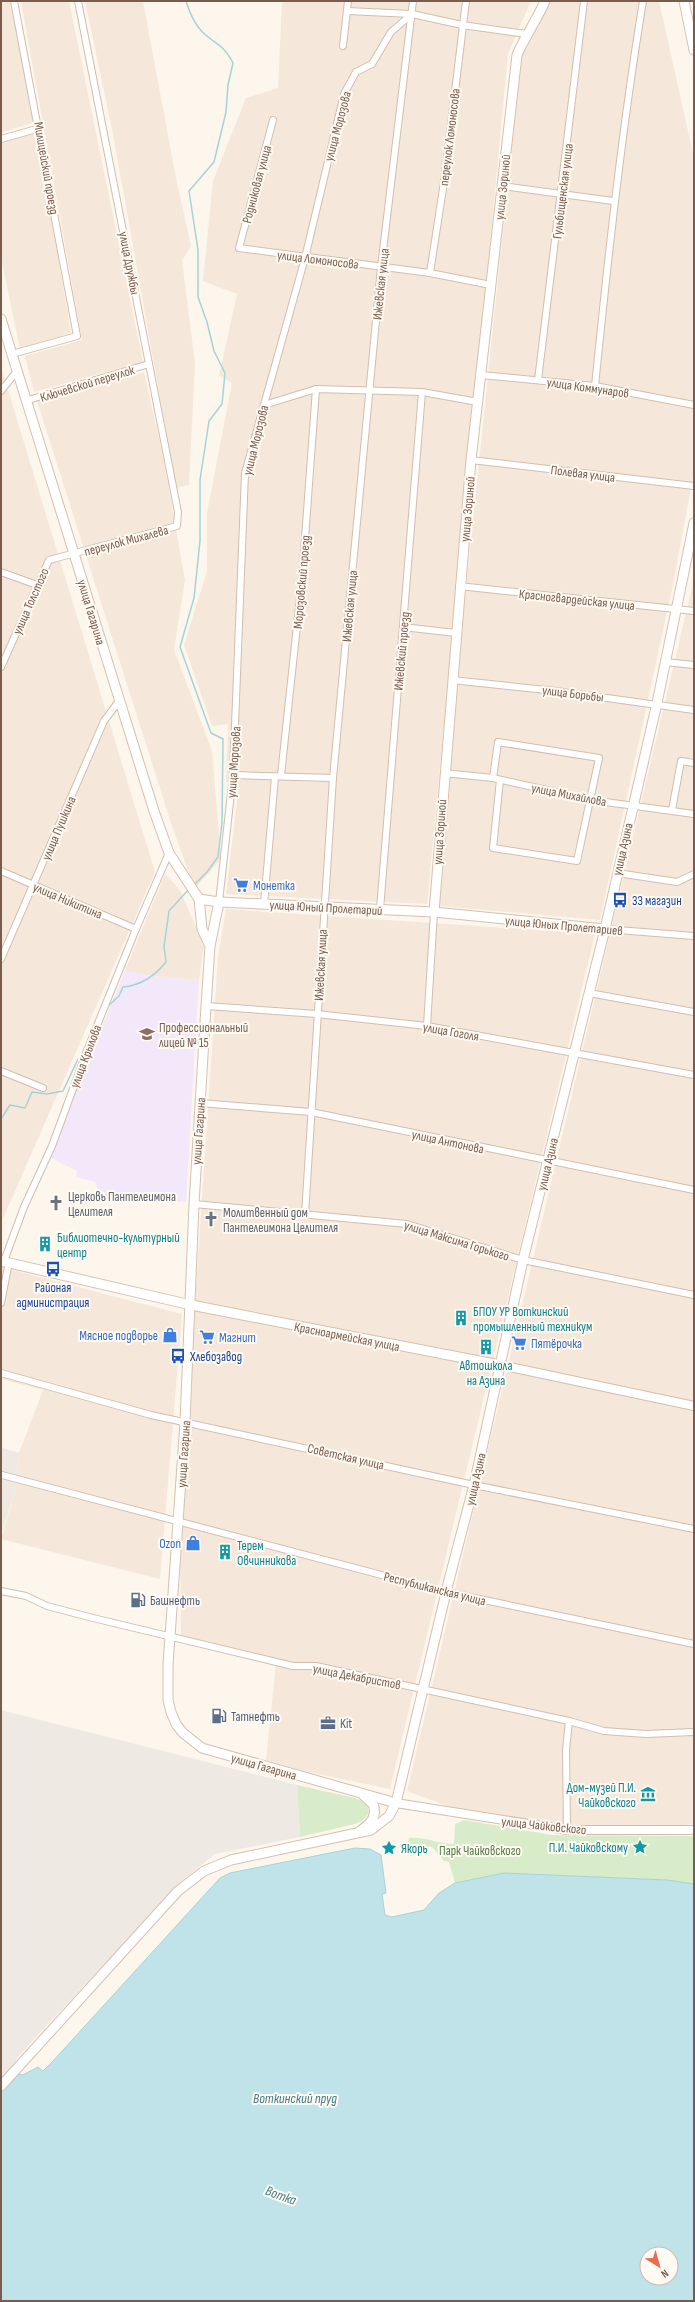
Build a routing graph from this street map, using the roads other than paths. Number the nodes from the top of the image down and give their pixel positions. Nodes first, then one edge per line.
1 (14, 1) edge
2 (78, 1) edge
3 (348, 1) edge
4 (413, 1) edge
5 (466, 1) edge
6 (545, 1) edge
7 (584, 1) edge
8 (643, 1) edge
9 (684, 1) edge
10 (347, 11) junction
11 (412, 14) junction
12 (691, 17) edge
13 (462, 25) junction
14 (526, 34) junction
15 (343, 46) dead end
16 (694, 50) edge
17 (273, 120) dead end
18 (40, 128) junction
19 (1, 139) edge
20 (502, 186) junction
21 (562, 193) junction
22 (613, 201) junction
23 (239, 248) joint
24 (305, 258) junction
25 (381, 267) junction
26 (430, 273) junction
27 (491, 285) junction
28 (1, 319) edge
29 (12, 354) junction
30 (149, 364) junction
31 (17, 371) junction
32 (481, 375) junction
33 (538, 380) junction
34 (595, 386) junction
35 (316, 389) junction
36 (370, 390) junction
37 (1, 391) edge
38 (422, 392) junction
39 (25, 402) junction
40 (478, 402) junction
41 (694, 404) edge
42 (264, 405) junction
43 (471, 460) junction
44 (694, 486) edge
45 (694, 523) edge
46 (178, 526) joint
47 (691, 550) edge
48 (75, 554) junction
49 (1, 572) edge
50 (36, 585) junction
51 (459, 586) junction
52 (675, 609) junction
53 (694, 611) edge
54 (403, 627) junction
55 (456, 634) junction
56 (665, 662) junction
57 (694, 664) edge
58 (1, 667) edge
59 (452, 680) junction
60 (119, 701) junction
61 (657, 704) junction
62 (694, 710) edge
63 (694, 763) edge
64 (444, 773) junction
65 (233, 775) junction
66 (278, 776) junction
67 (333, 778) junction
68 (493, 778) junction
69 (500, 780) junction
70 (591, 800) junction
71 (632, 805) junction
72 (672, 810) junction
73 (694, 814) edge
74 (169, 853) junction
75 (1, 871) edge
76 (617, 873) junction
77 (694, 874) edge
78 (33, 885) junction
79 (199, 899) junction
80 (219, 902) junction
81 (264, 904) junction
82 (324, 907) junction
83 (380, 909) junction
84 (434, 912) junction
85 (136, 929) junction
86 (605, 929) junction
87 (694, 936) edge
88 (210, 946) junction
89 (1, 959) edge
90 (589, 993) junction
91 (206, 1006) junction
92 (694, 1012) edge
93 (317, 1014) junction
94 (427, 1026) junction
95 (576, 1053) junction
96 (1, 1071) edge
97 (694, 1075) edge
98 (43, 1088) dead end
99 (200, 1103) junction
100 (311, 1112) junction
101 (547, 1162) junction
102 (694, 1190) edge
103 (194, 1204) junction
104 (305, 1214) junction
105 (523, 1260) junction
106 (5, 1261) edge
107 (694, 1295) edge
108 (1, 1303) edge
109 (191, 1305) junction
110 (500, 1365) junction
111 (1, 1373) edge
112 (694, 1406) edge
113 (186, 1422) junction
114 (2, 1476) dead end
115 (474, 1485) junction
116 (178, 1522) junction
117 (694, 1529) edge
118 (1, 1591) edge
119 (446, 1592) junction
120 (169, 1635) junction
121 (694, 1644) edge
122 (423, 1689) junction
123 (568, 1721) junction
124 (694, 1732) edge
125 (360, 1793) junction
126 (396, 1803) junction
127 (567, 1830) junction
128 (694, 1830) edge
129 (355, 1834) junction
130 (1, 2086) edge

1 - 18 street, Милицейский проезд
2 - 30 street, улица Дружбы
3 - 10 street
4 - 11 street, Ижевская улица
5 - 13 street, переулок Ломоносова
6 - 14 main road, улица Зориной
7 - 21 street, Гульбищенская улица
8 - 22 street
9 - 12 main road
10 - 11 street
10 - 15 street
11 - 13 street
11 - 24 street, улица Морозова
11 - 25 street, Ижевская улица
12 - 16 main road
13 - 14 street
13 - 26 street, переулок Ломоносова
14 - 20 main road, улица Зориной
17 - 23 street, Родниковая улица
18 - 19 street
18 - 29 street, Милицейский проезд
20 - 21 street
20 - 27 main road, улица Зориной
21 - 22 street
21 - 33 street, Гульбищенская улица
22 - 34 street
23 - 24 street, улица Ломоносова
24 - 25 street, улица Ломоносова
24 - 42 street, улица Морозова
25 - 26 street, улица Ломоносова
25 - 36 street, Ижевская улица
26 - 27 street, улица Ломоносова
27 - 32 main road, улица Зориной
28 - 29 main road, улица Гагарина
29 - 31 main road, улица Гагарина
30 - 39 street, Ключевской переулок
30 - 46 street, улица Дружбы
31 - 37 street
31 - 39 main road, улица Гагарина
32 - 33 street, улица Коммунаров
32 - 40 main road, улица Зориной
33 - 34 street, улица Коммунаров
34 - 41 street, улица Коммунаров
35 - 36 street
35 - 42 street
35 - 66 street, Морозовский проезд
36 - 38 street
36 - 67 street, Ижевская улица
38 - 40 street
38 - 54 street, Ижевский проезд
39 - 48 main road, улица Гагарина
40 - 43 main road, улица Зориной
42 - 65 street, улица Морозова
43 - 44 street, Полевая улица
43 - 51 main road, улица Зориной
45 - 47 main road, улица Азина
46 - 48 street, переулок Михалева
47 - 52 main road, улица Азина
48 - 50 street, улица Толстого
48 - 60 main road, улица Гагарина
49 - 50 street
50 - 58 street, улица Толстого
51 - 52 street, Красногвардейская улица
51 - 55 main road, улица Зориной
52 - 53 street, Красногвардейская улица
52 - 56 main road, улица Азина
54 - 55 street
54 - 83 street, Ижевский проезд
55 - 59 main road, улица Зориной
56 - 57 street
56 - 61 main road, улица Азина
59 - 61 street, улица Борьбы
59 - 64 main road, улица Зориной
60 - 74 main road, улица Гагарина
60 - 78 street, улица Пушкина
61 - 62 street, улица Борьбы
61 - 71 main road, улица Азина
63 - 72 street
64 - 68 street, улица Михайлова
64 - 84 main road, улица Зориной
65 - 66 street
65 - 80 street, улица Морозова
66 - 67 street
66 - 81 street, Морозовский проезд
67 - 82 street, Ижевская улица
68 - 69 street, улица Михайлова
68 - 70 street
69 - 70 street, улица Михайлова
69 - 70 street
70 - 71 street, улица Михайлова
71 - 72 street, улица Михайлова
71 - 76 main road, улица Азина
72 - 73 street, улица Михайлова
74 - 79 main road, улица Гагарина
74 - 85 street, улица Крылова
75 - 78 street, улица Никитина
76 - 77 street
76 - 86 main road, улица Азина
78 - 85 street, улица Никитина
78 - 89 street, улица Пушкина
79 - 80 main road, улица Юный Пролетарий
79 - 88 main road
80 - 81 main road, улица Юный Пролетарий
80 - 88 main road, улица Гагарина
81 - 82 main road, улица Юный Пролетарий
82 - 83 main road, улица Юный Пролетарий
82 - 93 street, Ижевская улица
83 - 84 main road, улица Юный Пролетарий
84 - 86 main road, улица Юных Пролетариев
84 - 94 street, улица Зориной
85 - 106 street, улица Крылова
86 - 87 street, улица Юных Пролетариев
86 - 90 main road, улица Азина
88 - 91 main road, улица Гагарина
90 - 92 street
90 - 95 main road, улица Азина
91 - 93 street, улица Гоголя
91 - 99 main road, улица Гагарина
93 - 94 street, улица Гоголя
93 - 100 street, Ижевская улица
94 - 95 street, улица Гоголя
95 - 97 street, улица Гоголя
95 - 101 main road, улица Азина
96 - 98 street
99 - 100 street, улица Антонова
99 - 103 main road, улица Гагарина
100 - 101 street, улица Антонова
100 - 104 street, Ижевская улица
101 - 102 street, улица Антонова
101 - 105 main road, улица Азина
103 - 104 street, улица Максима Горького
103 - 109 main road, улица Гагарина
104 - 105 street, улица Максима Горького
105 - 107 street, улица Максима Горького
105 - 110 main road, улица Азина
106 - 108 street, улица Крылова
106 - 109 main road, Красноармейская улица
109 - 110 main road, Красноармейская улица
109 - 113 main road, улица Гагарина
110 - 112 street, Красноармейская улица
110 - 115 main road, улица Азина
111 - 113 street, Советская улица
113 - 115 street, Советская улица
113 - 116 main road, улица Гагарина
114 - 116 street, Республиканская улица
115 - 117 street, Советская улица
115 - 119 main road, улица Азина
116 - 119 street, Республиканская улица
116 - 120 main road, улица Гагарина
118 - 120 street, улица Декабристов
119 - 121 street, Республиканская улица
119 - 122 main road, улица Азина
120 - 122 street, улица Декабристов
120 - 125 main road, улица Гагарина
122 - 123 street, улица Декабристов
122 - 126 main road, улица Азина
123 - 124 street, улица Декабристов
123 - 127 street
125 - 126 main road, улица Гагарина
125 - 129 main road
126 - 127 street, улица Чайковского
126 - 129 main road, улица Азина
127 - 128 street, улица Чайковского
129 - 130 main road, улица Азина

